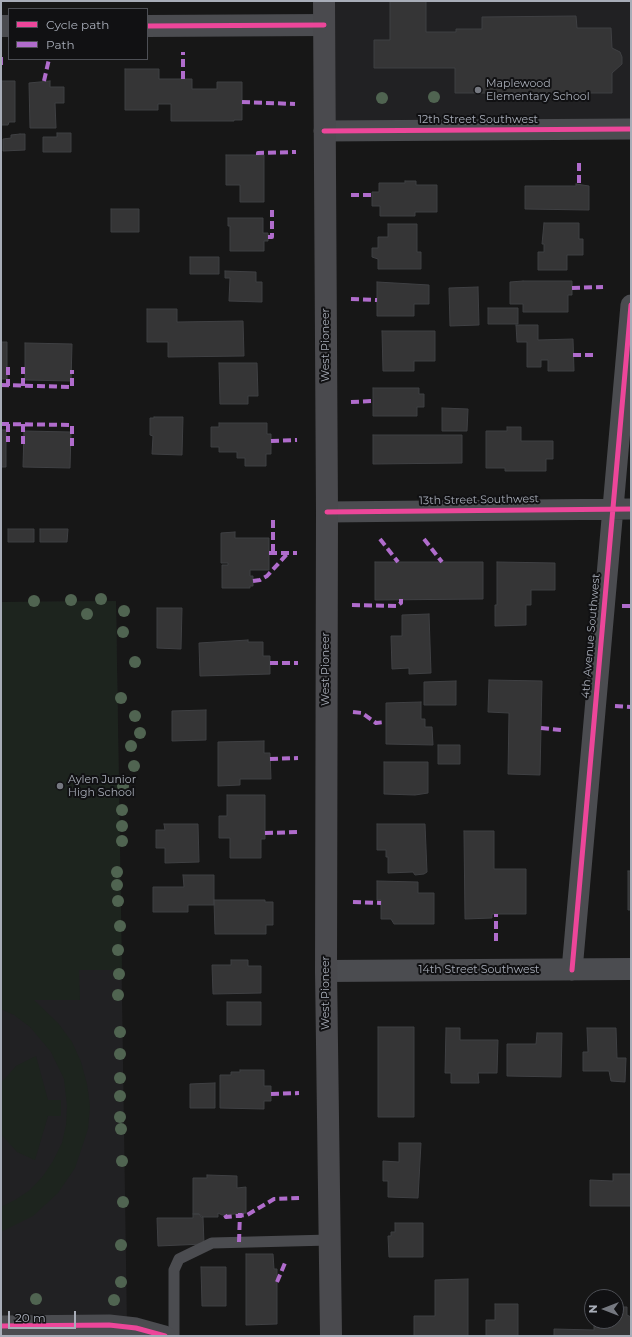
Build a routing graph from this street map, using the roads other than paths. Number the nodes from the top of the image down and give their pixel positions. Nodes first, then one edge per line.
1 (324, 1) edge
2 (324, 25) junction
3 (148, 26) edge
4 (631, 129) edge
5 (324, 131) junction
6 (631, 305) edge
7 (622, 509) edge
8 (327, 512) junction
9 (631, 969) edge
10 (572, 970) junction
11 (326, 971) junction
12 (330, 1240) junction
13 (1, 1326) edge
14 (165, 1336) edge
15 (174, 1336) edge
16 (331, 1336) edge

1 - 2 main road, West Pioneer
2 - 3 street
2 - 5 main road, West Pioneer
4 - 5 street, 12th Street Southwest
5 - 8 main road, West Pioneer
6 - 7 street, 4th Avenue Southwest
7 - 8 street, 13th Street Southwest
7 - 10 street, 4th Avenue Southwest
8 - 11 main road, West Pioneer
9 - 10 street, 14th Street Southwest
10 - 11 street, 14th Street Southwest
11 - 12 main road, West Pioneer
12 - 15 lane
12 - 16 main road, West Pioneer
13 - 14 street

